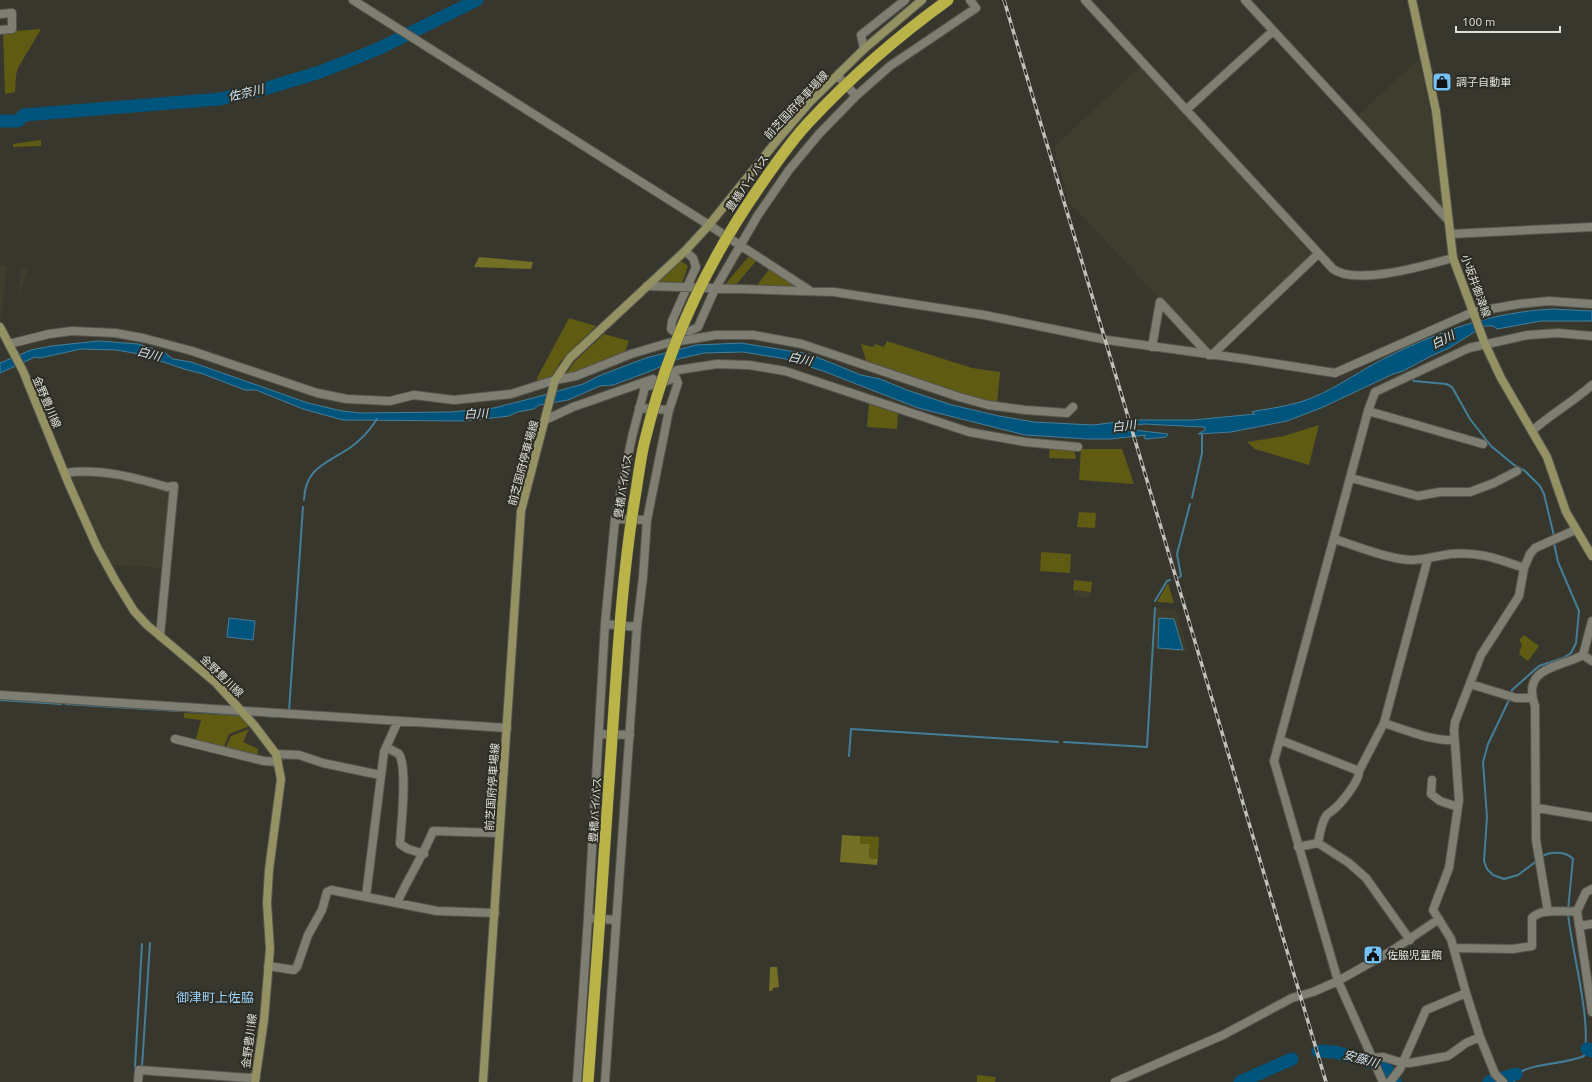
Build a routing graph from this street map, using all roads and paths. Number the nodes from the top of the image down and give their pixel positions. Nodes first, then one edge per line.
1 (353, 0) edge
2 (905, 0) edge
3 (922, 0) edge
4 (941, 0) edge
5 (948, 0) edge
6 (970, 0) edge
7 (1084, 0) edge
8 (1245, 0) edge
9 (1412, 0) edge
10 (0, 14) edge
11 (0, 30) edge
12 (1273, 31) junction
13 (864, 49) junction
14 (838, 76) junction
15 (856, 96) junction
16 (1186, 110) junction
17 (1448, 220) junction
18 (709, 225) junction
19 (1592, 227) edge
20 (1450, 234) junction
21 (740, 246) junction
22 (685, 251) junction
23 (1318, 254) junction
24 (1453, 258) junction
25 (647, 286) junction
26 (687, 288) junction
27 (715, 289) junction
28 (809, 291) junction
29 (1592, 304) edge
30 (1474, 314) junction
31 (0, 327) edge
32 (1592, 336) edge
33 (1485, 342) junction
34 (6, 343) edge
35 (1152, 346) junction
36 (1211, 355) junction
37 (555, 382) junction
38 (1592, 385) edge
39 (1073, 407) dead end
40 (639, 408) junction
41 (669, 410) junction
42 (1368, 411) junction
43 (546, 418) junction
44 (1532, 431) junction
45 (1483, 444) dead end
46 (1078, 447) dead end
47 (1517, 471) dead end
48 (65, 473) junction
49 (1351, 478) junction
50 (615, 519) junction
51 (647, 520) junction
52 (1575, 530) junction
53 (1334, 539) junction
54 (1592, 556) edge
55 (1428, 558) junction
56 (1524, 568) junction
57 (1592, 621) edge
58 (605, 624) junction
59 (637, 628) junction
60 (160, 636) junction
61 (1583, 655) junction
62 (1592, 661) edge
63 (1470, 684) junction
64 (0, 695) edge
65 (1532, 698) junction
66 (242, 711) junction
67 (398, 721) junction
68 (1384, 723) junction
69 (507, 728) junction
70 (599, 734) junction
71 (630, 735) junction
72 (175, 739) dead end
73 (1280, 740) junction
74 (1454, 740) junction
75 (386, 747) junction
76 (277, 758) junction
77 (1359, 771) junction
78 (380, 775) junction
79 (1432, 780) dead end
80 (1458, 807) junction
81 (1537, 808) junction
82 (1592, 818) edge
83 (499, 833) junction
84 (1318, 843) junction
85 (1298, 848) junction
86 (424, 854) junction
87 (1592, 889) edge
88 (366, 896) junction
89 (397, 903) junction
90 (1575, 911) junction
91 (1548, 912) junction
92 (495, 913) junction
93 (588, 918) junction
94 (1439, 919) junction
95 (616, 920) junction
96 (1592, 924) edge
97 (1579, 926) junction
98 (1410, 940) junction
99 (1454, 948) junction
100 (268, 966) junction
101 (1338, 981) junction
102 (1466, 993) junction
103 (1592, 1008) edge
104 (1592, 1012) edge
105 (1480, 1037) junction
106 (1374, 1061) junction
107 (1402, 1063) junction
108 (255, 1079) edge
109 (1393, 1080) edge
110 (138, 1082) edge
111 (483, 1082) edge
112 (576, 1082) edge
113 (584, 1082) edge
114 (588, 1082) edge
115 (605, 1082) edge
116 (1115, 1082) edge
117 (1383, 1082) edge
118 (1503, 1082) edge

1 - 18 street
2 - 13 street
3 - 13 main road, 前芝国府停車場線
4 - 113 highway, 豊橋バイパス
5 - 114 highway, 豊橋バイパス, bridge
6 - 15 street
7 - 16 street
8 - 12 street
9 - 17 main road, 小坂井御津線
10 - 11 street
12 - 16 street
12 - 17 street
13 - 14 main road, 前芝国府停車場線
14 - 15 street
14 - 18 main road, 前芝国府停車場線
15 - 21 street
16 - 23 street
17 - 20 main road, 小坂井御津線
18 - 21 street
18 - 22 main road, 前芝国府停車場線
19 - 20 street
20 - 24 main road, 小坂井御津線
21 - 27 street
21 - 28 street
22 - 25 main road, 前芝国府停車場線
22 - 26 street
23 - 24 street
23 - 36 street
24 - 30 main road, 小坂井御津線
25 - 26 street
25 - 37 main road, 前芝国府停車場線
26 - 27 street
26 - 27 street
27 - 28 street
28 - 35 street
29 - 30 street
30 - 33 main road, 小坂井御津線
30 - 36 street
31 - 34 main road, 金野豊川線
32 - 33 street
33 - 42 street
33 - 44 main road, 小坂井御津線
34 - 37 street
34 - 48 main road, 金野豊川線
35 - 36 street
35 - 36 street
37 - 39 street
37 - 43 main road, 前芝国府停車場線
38 - 44 street
40 - 41 street
40 - 41 street
40 - 50 street
41 - 51 street
42 - 45 street
42 - 49 street
43 - 46 street
43 - 69 main road, 前芝国府停車場線
44 - 52 main road, 小坂井御津線
47 - 49 street
48 - 60 main road, 金野豊川線
48 - 60 street
49 - 53 street
50 - 51 street
50 - 58 street
51 - 59 street
52 - 54 main road, 小坂井御津線
52 - 56 street
53 - 55 street
53 - 73 street
55 - 56 street
55 - 68 street
56 - 63 street
57 - 61 street
58 - 59 street
58 - 70 street
59 - 71 street
60 - 66 main road, 金野豊川線
61 - 62 street
61 - 65 street
63 - 65 street
63 - 74 street
64 - 66 street
65 - 81 street
66 - 67 street
66 - 76 main road, 金野豊川線
67 - 69 street
67 - 75 street
68 - 74 street
68 - 77 street
69 - 83 main road, 前芝国府停車場線
70 - 71 street
70 - 93 street
71 - 95 street
72 - 76 street
73 - 77 street
73 - 85 street
74 - 80 street
75 - 78 street
75 - 86 street
76 - 78 street
76 - 100 main road, 金野豊川線
77 - 84 street
78 - 88 street
79 - 80 street
80 - 94 street
81 - 82 street
81 - 91 street
83 - 86 street
83 - 92 main road, 前芝国府停車場線
84 - 85 street
84 - 98 street
85 - 101 street
86 - 89 street
87 - 90 street
88 - 89 street
88 - 100 street
89 - 92 street
90 - 91 street
90 - 97 street
91 - 99 street
92 - 111 main road, 前芝国府停車場線
93 - 95 street
93 - 112 street
94 - 98 street
94 - 99 street
95 - 115 street
96 - 97 street
97 - 103 street
98 - 101 street
99 - 102 street
100 - 108 main road, 金野豊川線
101 - 106 street
101 - 116 street
102 - 105 street
102 - 107 street
103 - 104 street
105 - 107 street
105 - 118 street
106 - 107 street
106 - 117 street
107 - 109 street
108 - 110 street

